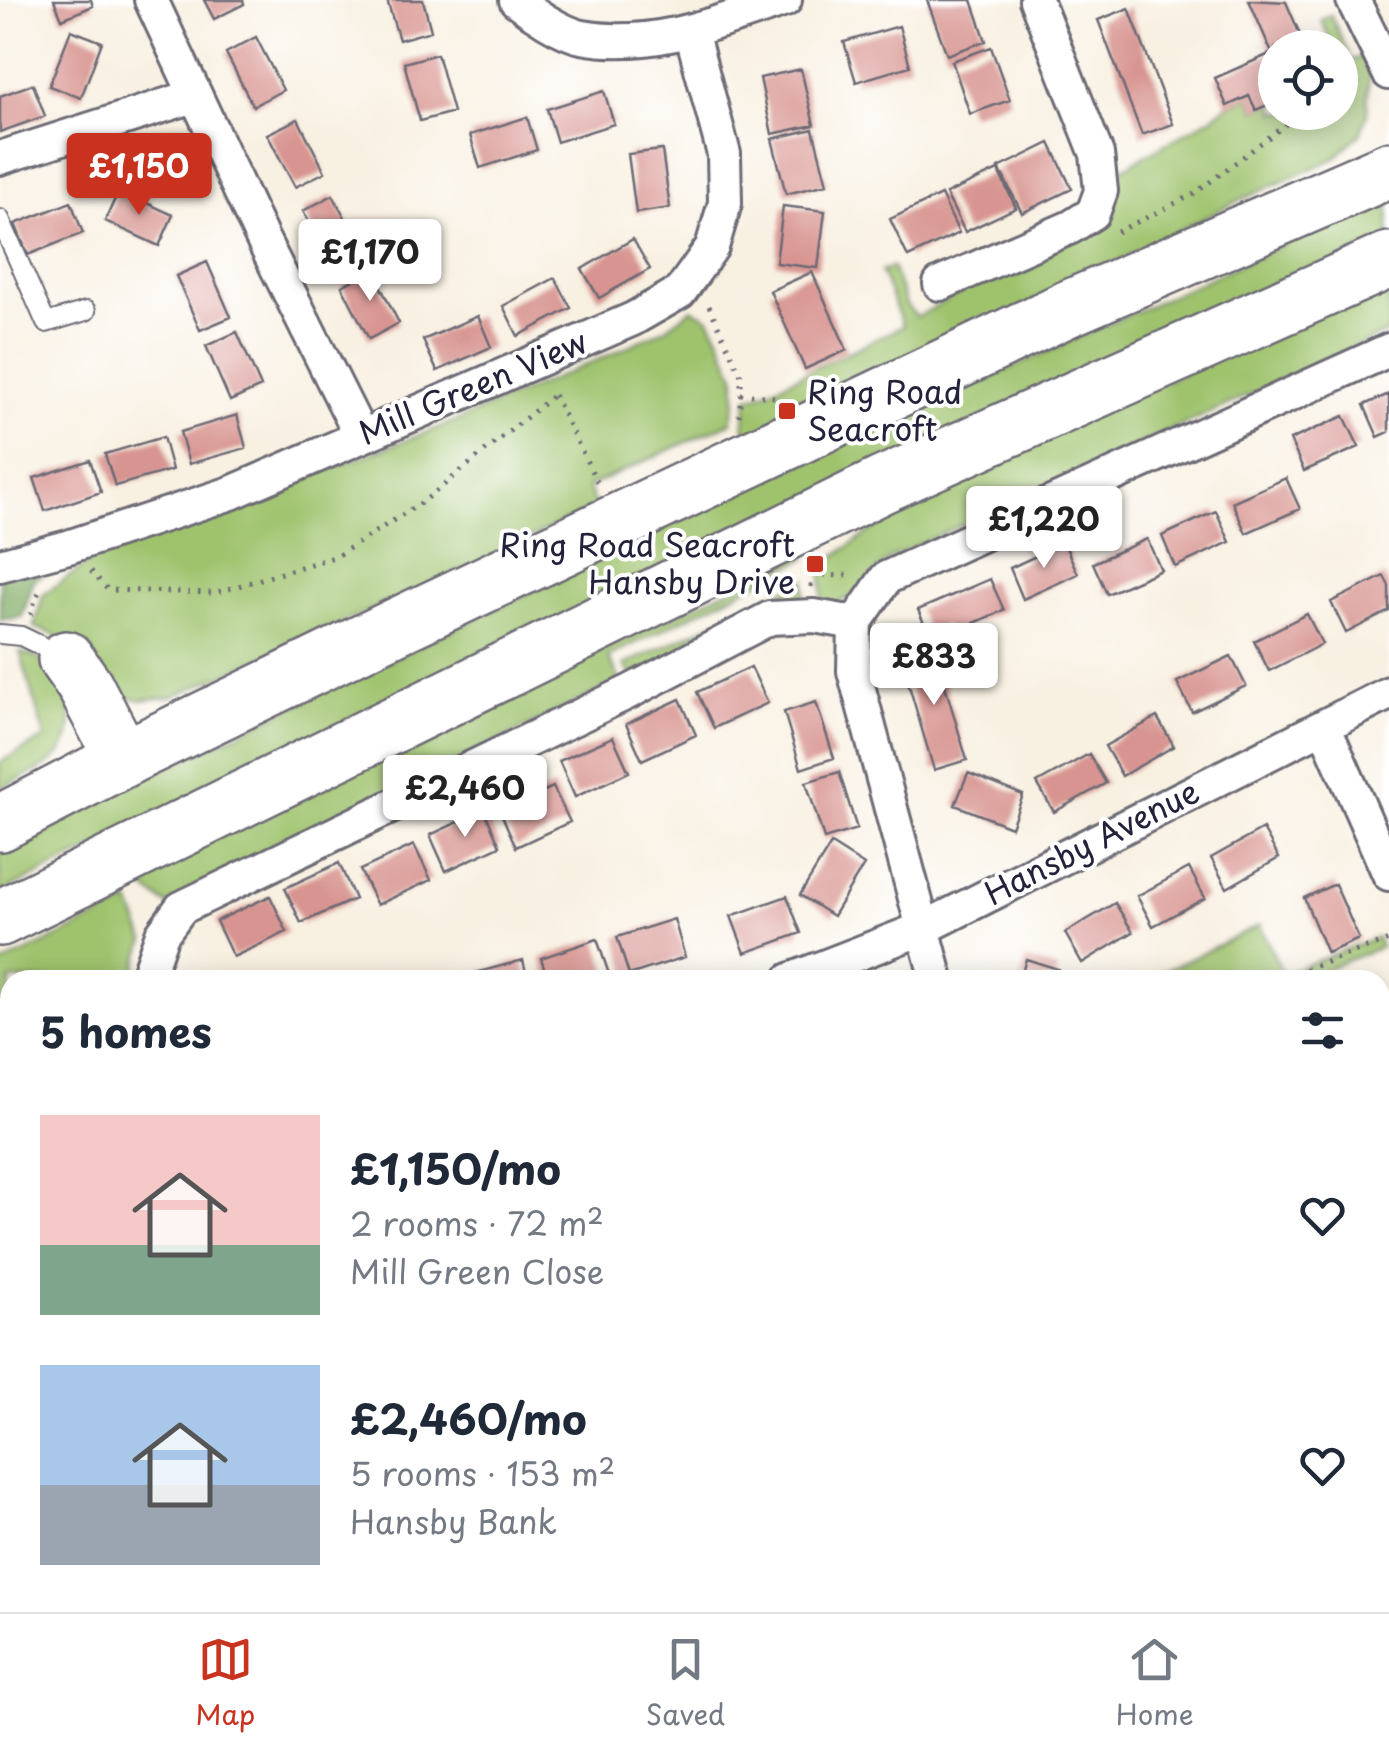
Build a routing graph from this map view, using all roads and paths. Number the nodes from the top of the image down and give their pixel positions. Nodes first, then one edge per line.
1 (151, 0) edge
2 (516, 0) edge
3 (784, 0) edge
4 (1036, 0) edge
5 (1354, 0) edge
6 (691, 32) junction
7 (1389, 73) edge
8 (194, 96) junction
9 (0, 158) edge
10 (1389, 170) edge
11 (0, 219) edge
12 (1389, 260) edge
13 (933, 283) dead end
14 (86, 311) dead end
15 (1389, 350) edge
16 (361, 436) junction
17 (600, 488) dead end
18 (74, 554) junction
19 (0, 565) edge
20 (855, 622) junction
21 (0, 634) edge
22 (44, 647) junction
23 (1389, 692) edge
24 (1324, 726) junction
25 (123, 760) junction
26 (0, 823) edge
27 (1389, 874) edge
28 (0, 918) edge
29 (924, 928) junction
30 (1389, 940) edge
31 (149, 970) edge
32 (816, 970) edge
33 (934, 970) edge
34 (1304, 970) edge

1 - 8 street
2 - 6 street
3 - 6 street
4 - 13 street
5 - 7 street
6 - 16 street, Mill Green View
8 - 9 street
8 - 16 street
10 - 25 highway
11 - 14 lane
12 - 28 highway
15 - 20 street
16 - 18 street, Mill Green View
17 - 18 path
18 - 19 street, Mill Green View
18 - 22 path
20 - 29 street
20 - 31 street
21 - 22 lane
22 - 25 highway
23 - 24 street, Hansby Avenue
24 - 27 street
24 - 29 street, Hansby Avenue
25 - 26 highway
29 - 32 street, Hansby Avenue
29 - 33 street
30 - 34 path

